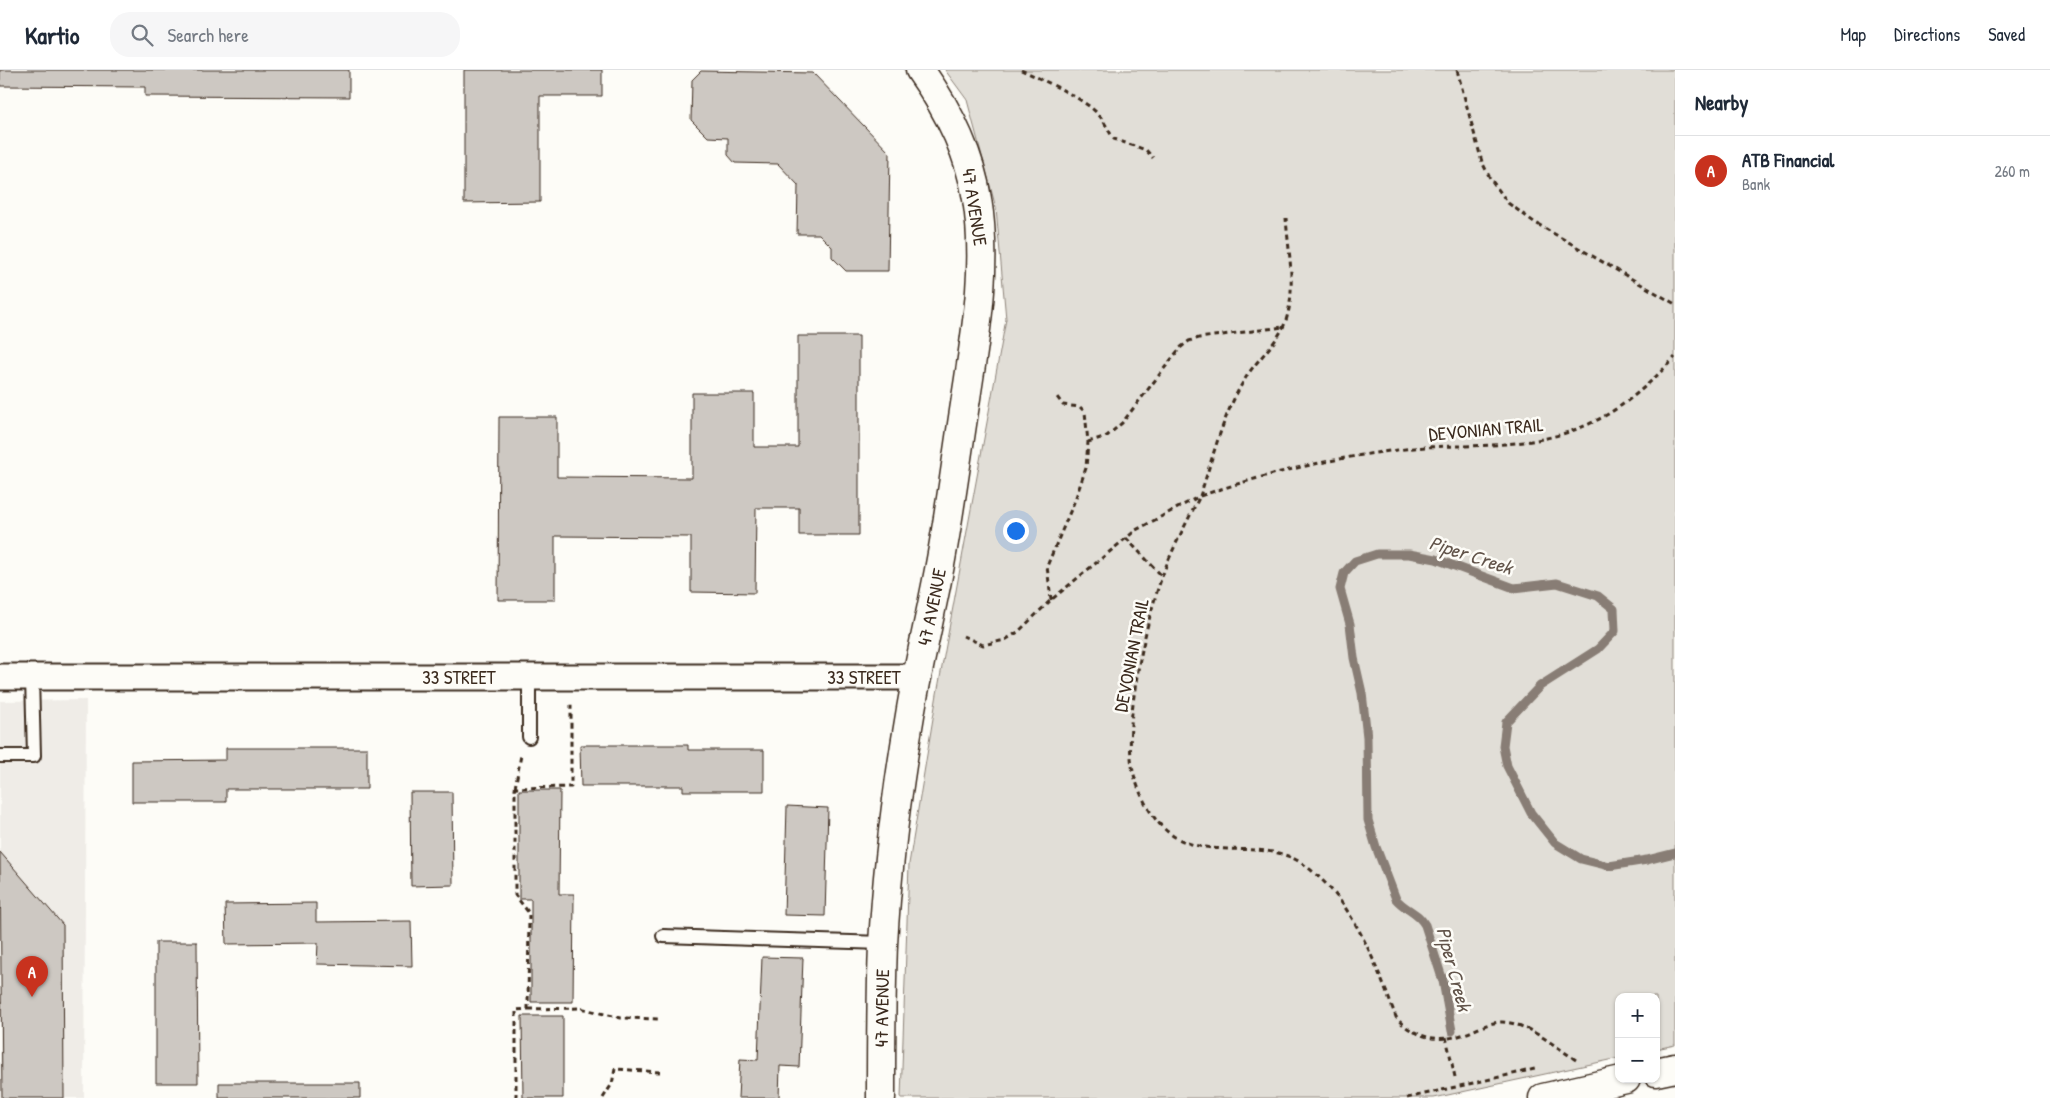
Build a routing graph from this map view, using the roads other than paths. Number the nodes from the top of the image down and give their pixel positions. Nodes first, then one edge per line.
1 (920, 70) edge
2 (0, 677) edge
3 (32, 677) junction
4 (529, 677) junction
5 (918, 677) junction
6 (529, 737) road end
7 (0, 756) edge
8 (663, 936) dead end
9 (883, 943) junction
10 (1675, 1068) edge
11 (1660, 1071) edge
12 (1615, 1082) edge
13 (881, 1098) edge
14 (1543, 1098) edge

1 - 5 street, 47 AVENUE
2 - 3 street, 33 STREET
3 - 4 street, 33 STREET
3 - 7 lane
4 - 5 street, 33 STREET
4 - 6 lane
5 - 9 street, 47 AVENUE
8 - 9 lane
9 - 13 street, 47 AVENUE
10 - 11 street
12 - 14 street

